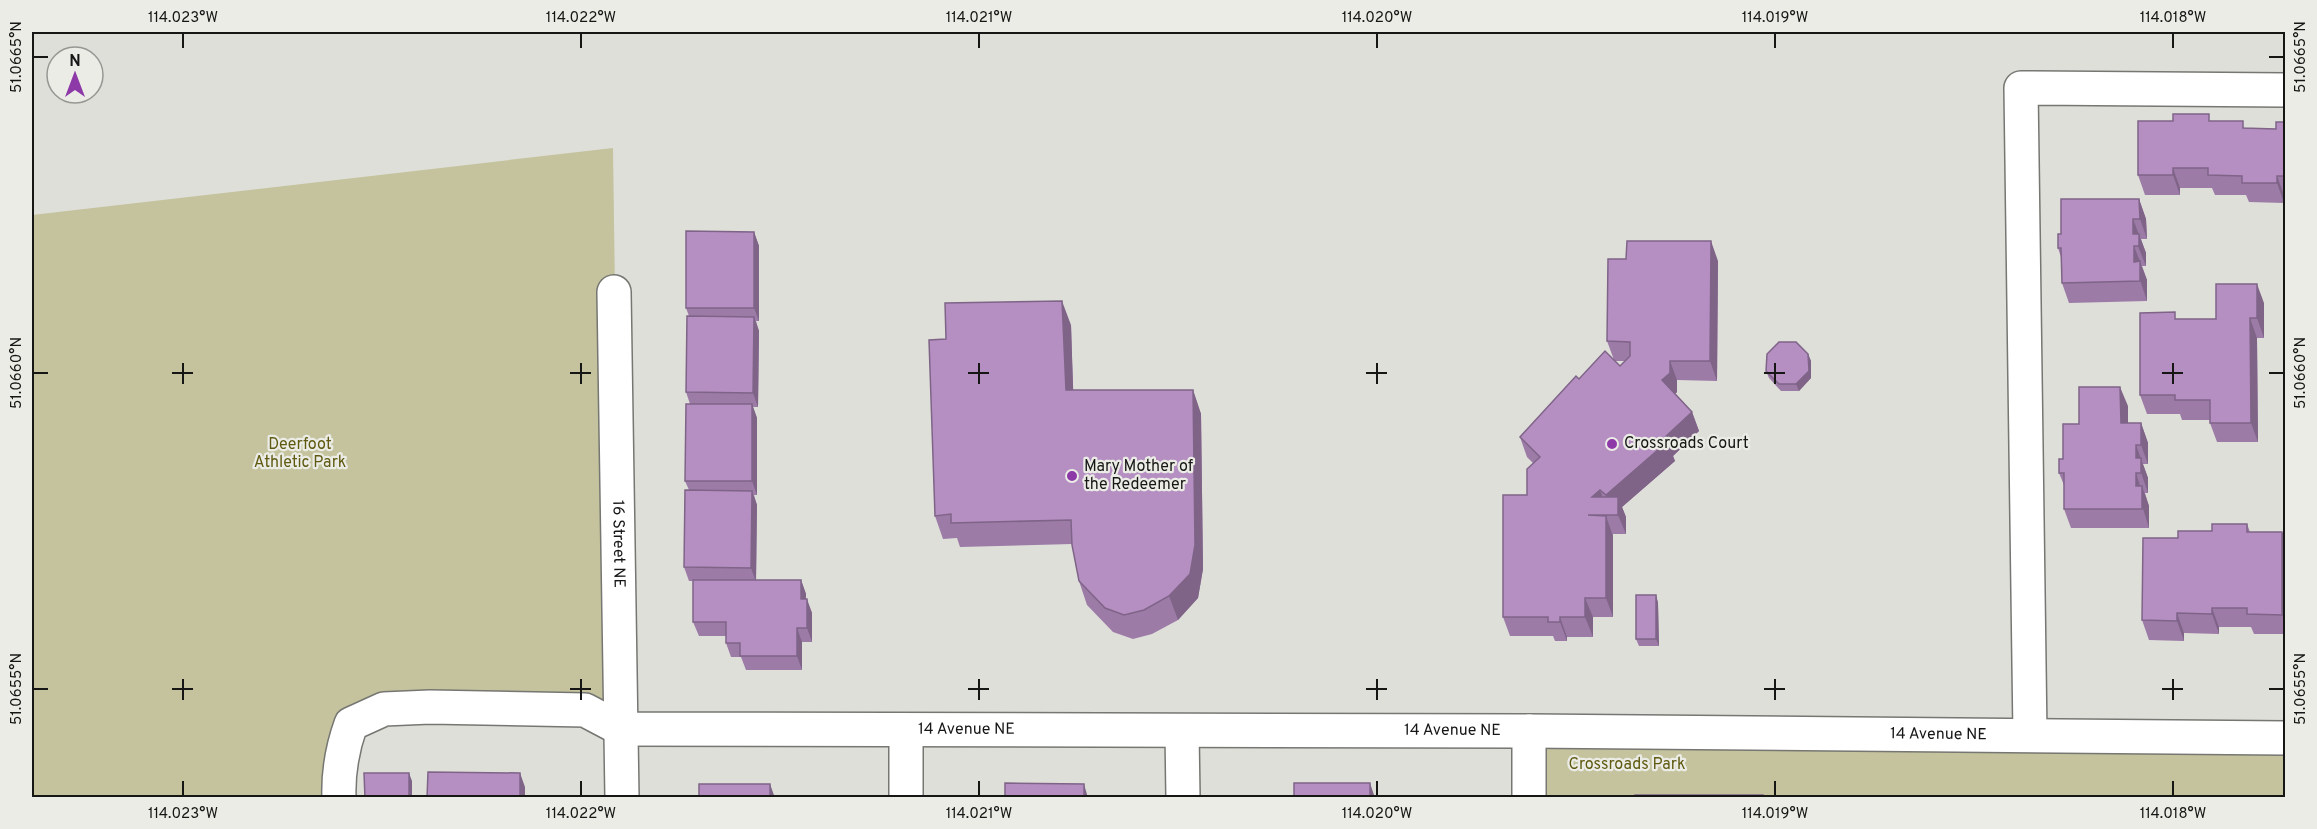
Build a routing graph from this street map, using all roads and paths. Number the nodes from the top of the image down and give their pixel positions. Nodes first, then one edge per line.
1 (2286, 90) edge
2 (614, 292) dead end
3 (621, 729) junction
4 (906, 731) junction
5 (1182, 731) junction
6 (1529, 731) junction
7 (2030, 735) junction
8 (2286, 738) edge
9 (339, 798) edge
10 (622, 798) edge
11 (906, 798) edge
12 (1183, 798) edge
13 (1529, 798) edge

1 - 7 street
2 - 3 street, 16 Street NE
3 - 4 street, 14 Avenue NE
3 - 9 street
3 - 10 street, 16 Street NE
4 - 5 street, 14 Avenue NE
4 - 11 street
5 - 6 street, 14 Avenue NE
5 - 12 street
6 - 7 street, 14 Avenue NE
6 - 13 street
7 - 8 street, 14 Avenue NE

